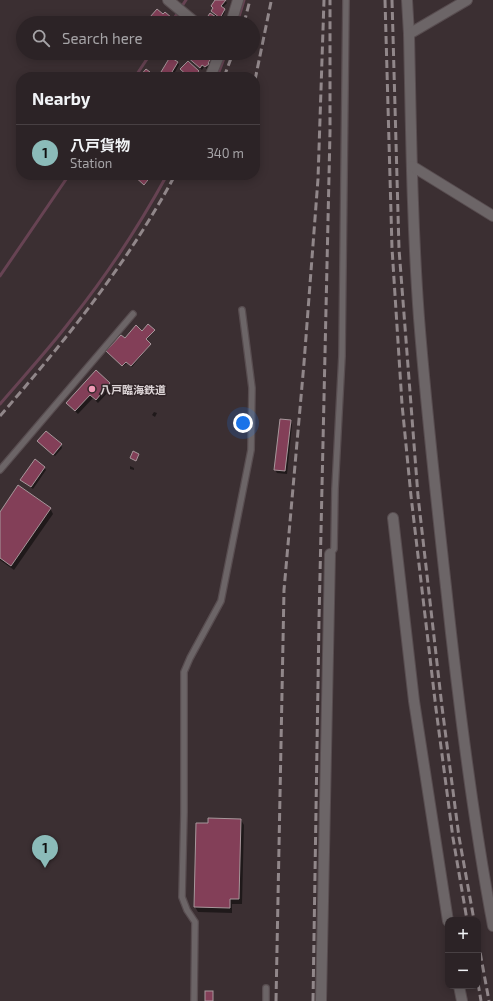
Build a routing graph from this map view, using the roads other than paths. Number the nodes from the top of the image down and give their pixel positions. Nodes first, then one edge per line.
1 (168, 0) edge
2 (238, 0) edge
3 (346, 0) edge
4 (407, 0) edge
5 (466, 0) edge
6 (187, 16) edge
7 (232, 16) edge
8 (409, 34) junction
9 (217, 60) edge
10 (212, 72) edge
11 (412, 166) junction
12 (493, 216) edge
13 (242, 310) dead end
14 (133, 314) dead end
15 (0, 470) edge
16 (393, 518) dead end
17 (330, 554) joint
18 (447, 917) edge
19 (493, 926) edge
20 (266, 988) dead end
21 (460, 989) edge
22 (194, 1001) edge
23 (266, 1001) edge
24 (321, 1001) edge
25 (462, 1001) edge

1 - 6 street
2 - 7 street
3 - 17 lane
4 - 8 street
5 - 8 street
8 - 11 street
9 - 10 street
11 - 12 street
11 - 19 street
13 - 22 lane
14 - 15 lane
16 - 18 street
17 - 24 street
20 - 23 lane
21 - 25 street

